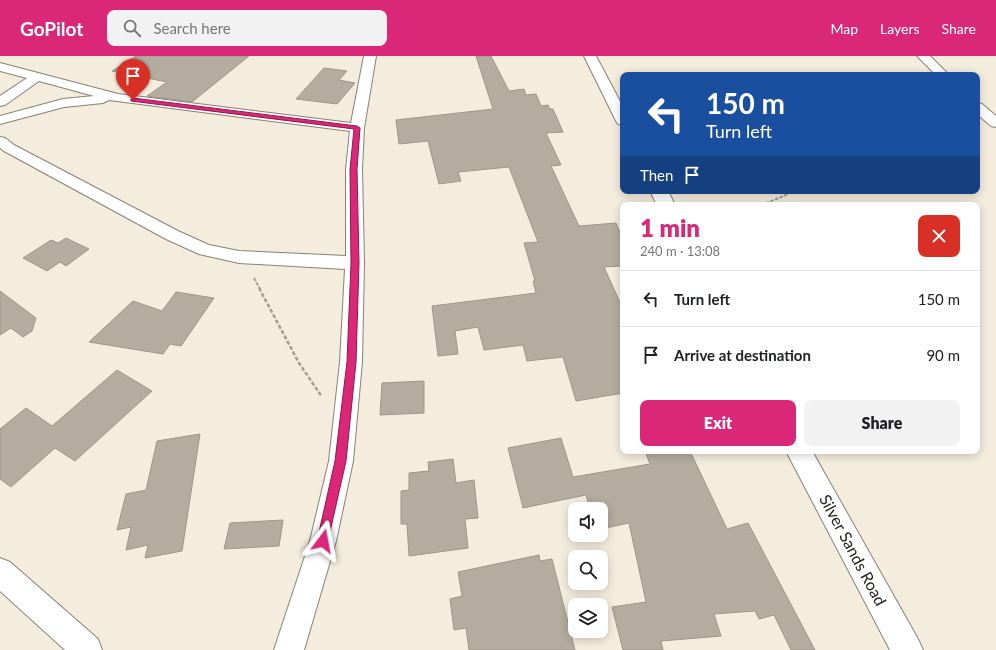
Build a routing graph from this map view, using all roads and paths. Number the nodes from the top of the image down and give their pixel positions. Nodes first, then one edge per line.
1 (370, 56) edge
2 (590, 56) edge
3 (923, 56) edge
4 (0, 67) edge
5 (940, 72) edge
6 (38, 76) junction
7 (118, 98) junction
8 (0, 102) edge
9 (980, 110) edge
10 (620, 115) edge
11 (0, 120) edge
12 (996, 123) edge
13 (357, 128) junction
14 (0, 141) edge
15 (787, 194) edge
16 (769, 202) edge
17 (239, 257) junction
18 (355, 263) junction
19 (345, 426) junction
20 (801, 454) edge
21 (0, 572) edge
22 (87, 650) edge
23 (289, 650) edge
24 (907, 650) edge

1 - 13 street
2 - 10 street
3 - 5 street
4 - 6 street
6 - 7 street
6 - 8 street
7 - 11 street
7 - 13 street
9 - 12 street
13 - 18 street
14 - 17 street
15 - 16 path
17 - 18 street
17 - 19 path
18 - 19 street
19 - 23 street
20 - 24 street, Silver Sands Road
21 - 22 street

